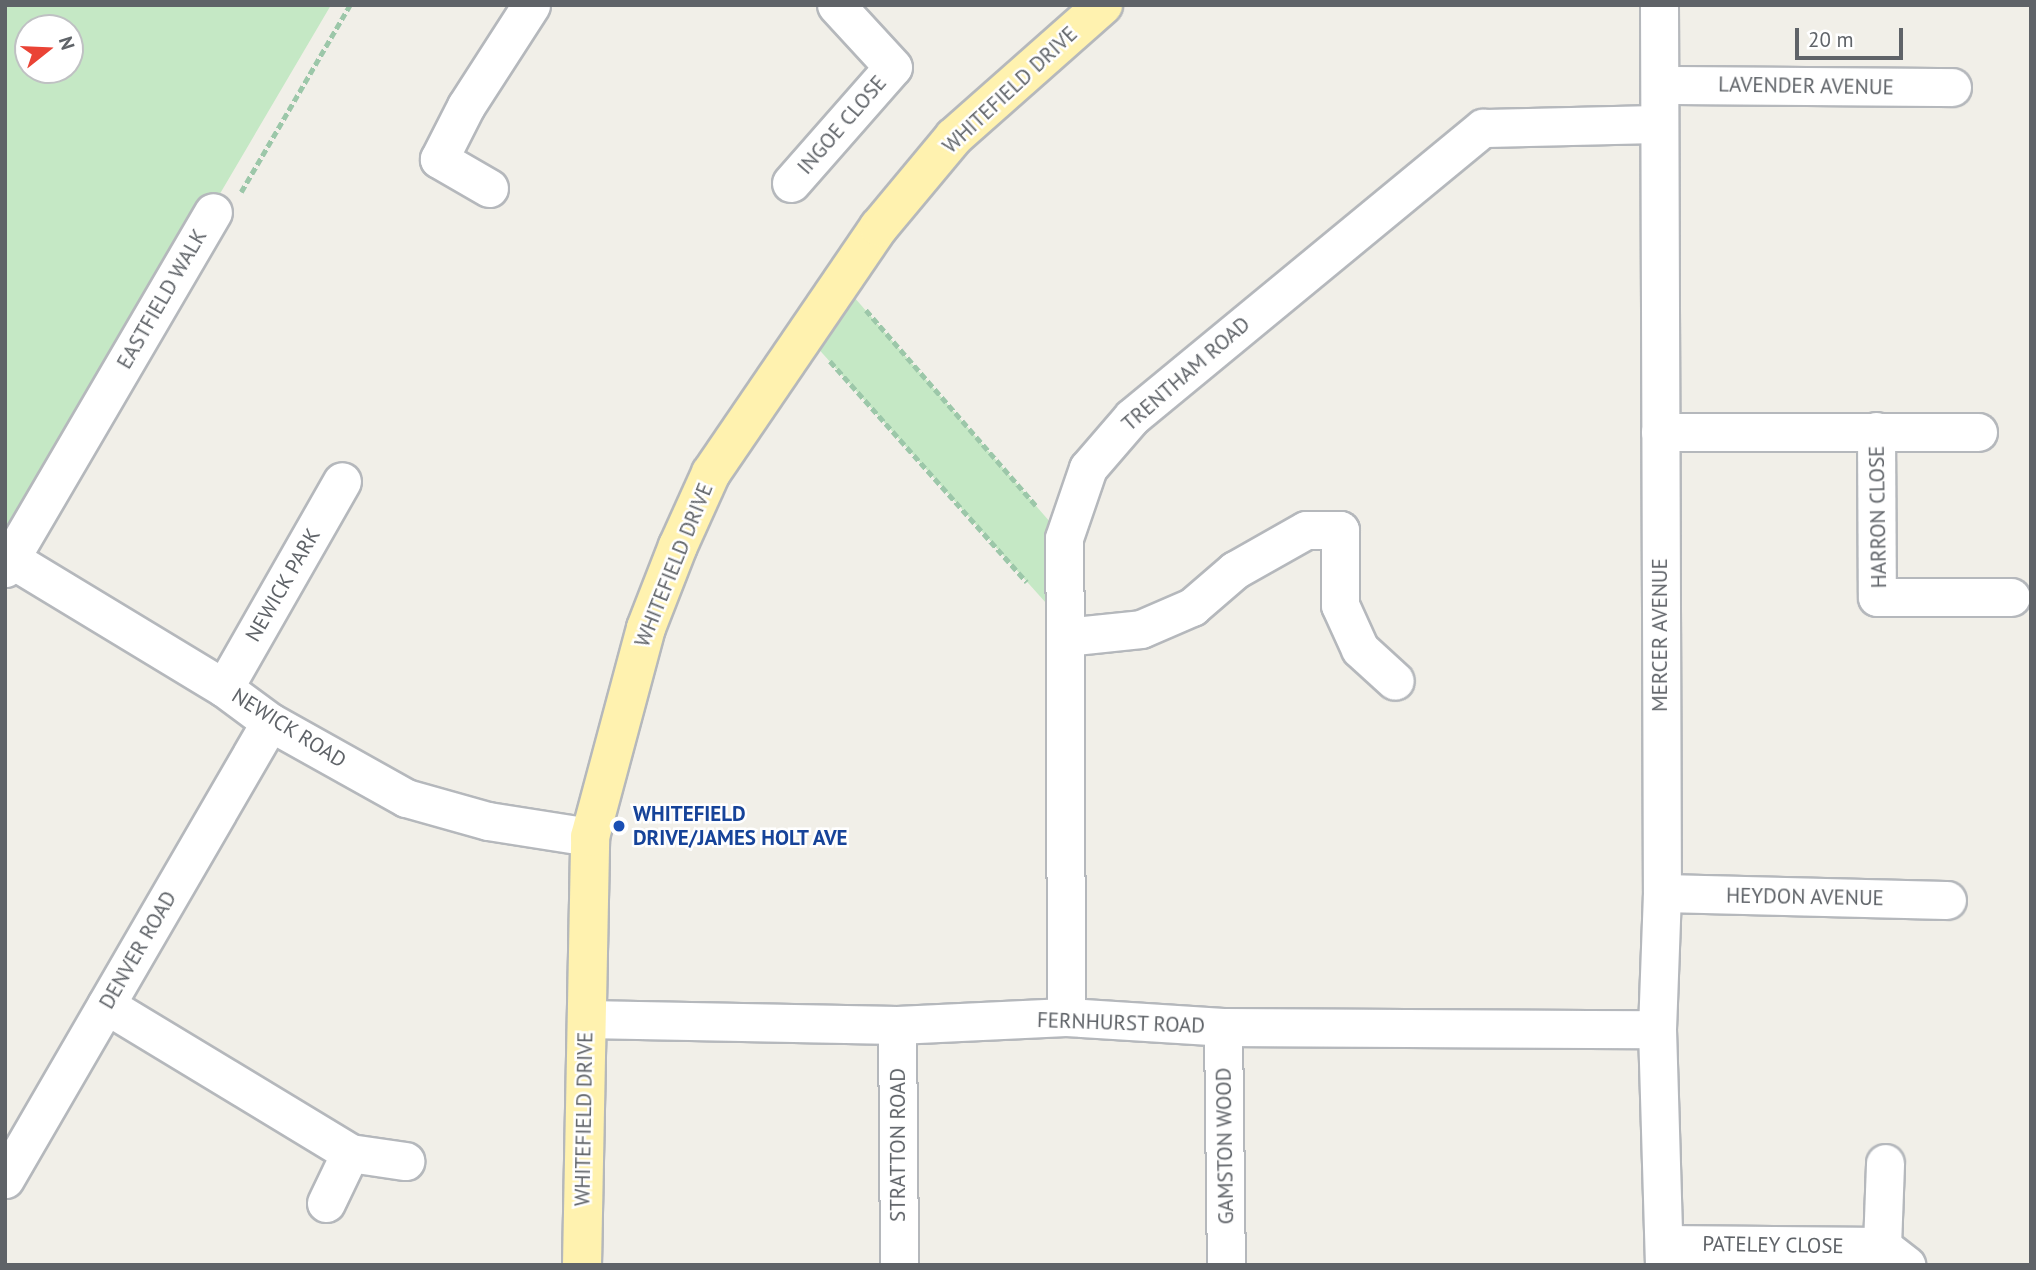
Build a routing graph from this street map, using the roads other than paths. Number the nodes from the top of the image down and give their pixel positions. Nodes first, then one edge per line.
1 (531, 5) edge
2 (836, 5) edge
3 (1103, 5) edge
4 (1659, 5) edge
5 (1660, 85) junction
6 (1952, 87) dead end
7 (1659, 124) junction
8 (791, 183) dead end
9 (489, 188) dead end
10 (213, 212) road end
11 (1876, 431) junction
12 (1660, 432) junction
13 (1978, 432) dead end
14 (342, 481) dead end
15 (8, 563) edge
16 (2011, 597) dead end
17 (1065, 630) junction
18 (1395, 681) dead end
19 (224, 688) junction
20 (270, 722) junction
21 (590, 837) junction
22 (1662, 893) junction
23 (1947, 900) dead end
24 (106, 1005) junction
25 (1066, 1017) junction
26 (586, 1019) junction
27 (897, 1025) junction
28 (1223, 1027) junction
29 (1657, 1029) junction
30 (350, 1153) junction
31 (405, 1161) dead end
32 (1885, 1163) dead end
33 (5, 1179) edge
34 (326, 1203) dead end
35 (1664, 1254) edge
36 (1894, 1255) edge
37 (582, 1265) edge
38 (899, 1265) edge
39 (1226, 1265) edge

1 - 9 street
2 - 8 street, INGOE CLOSE
3 - 21 main road, WHITEFIELD DRIVE
4 - 5 street, MERCER AVENUE
5 - 6 street, LAVENDER AVENUE
5 - 7 street, MERCER AVENUE
7 - 12 street, MERCER AVENUE
7 - 17 street, TRENTHAM ROAD
10 - 15 street, EASTFIELD WALK
11 - 12 street, HARRON CLOSE
11 - 13 street, HARRON CLOSE
11 - 16 street, HARRON CLOSE
12 - 22 street, MERCER AVENUE
14 - 19 street, NEWICK PARK
15 - 19 street, NEWICK ROAD
17 - 18 street
17 - 25 street, TRENTHAM ROAD
19 - 20 street, NEWICK ROAD
20 - 21 street, NEWICK ROAD
20 - 24 street, DENVER ROAD
21 - 26 main road, WHITEFIELD DRIVE
22 - 23 street, HEYDON AVENUE
22 - 29 street, MERCER AVENUE
24 - 30 street
24 - 33 street, DENVER ROAD
25 - 27 street, FERNHURST ROAD
25 - 28 street, FERNHURST ROAD
26 - 27 street, FERNHURST ROAD
26 - 37 main road, WHITEFIELD DRIVE
27 - 38 street, STRATTON ROAD
28 - 29 street, FERNHURST ROAD
28 - 39 street, GAMSTON WOOD
29 - 35 street, MERCER AVENUE
30 - 31 street
30 - 34 street
32 - 36 street, PATELEY CLOSE
35 - 36 street, PATELEY CLOSE

